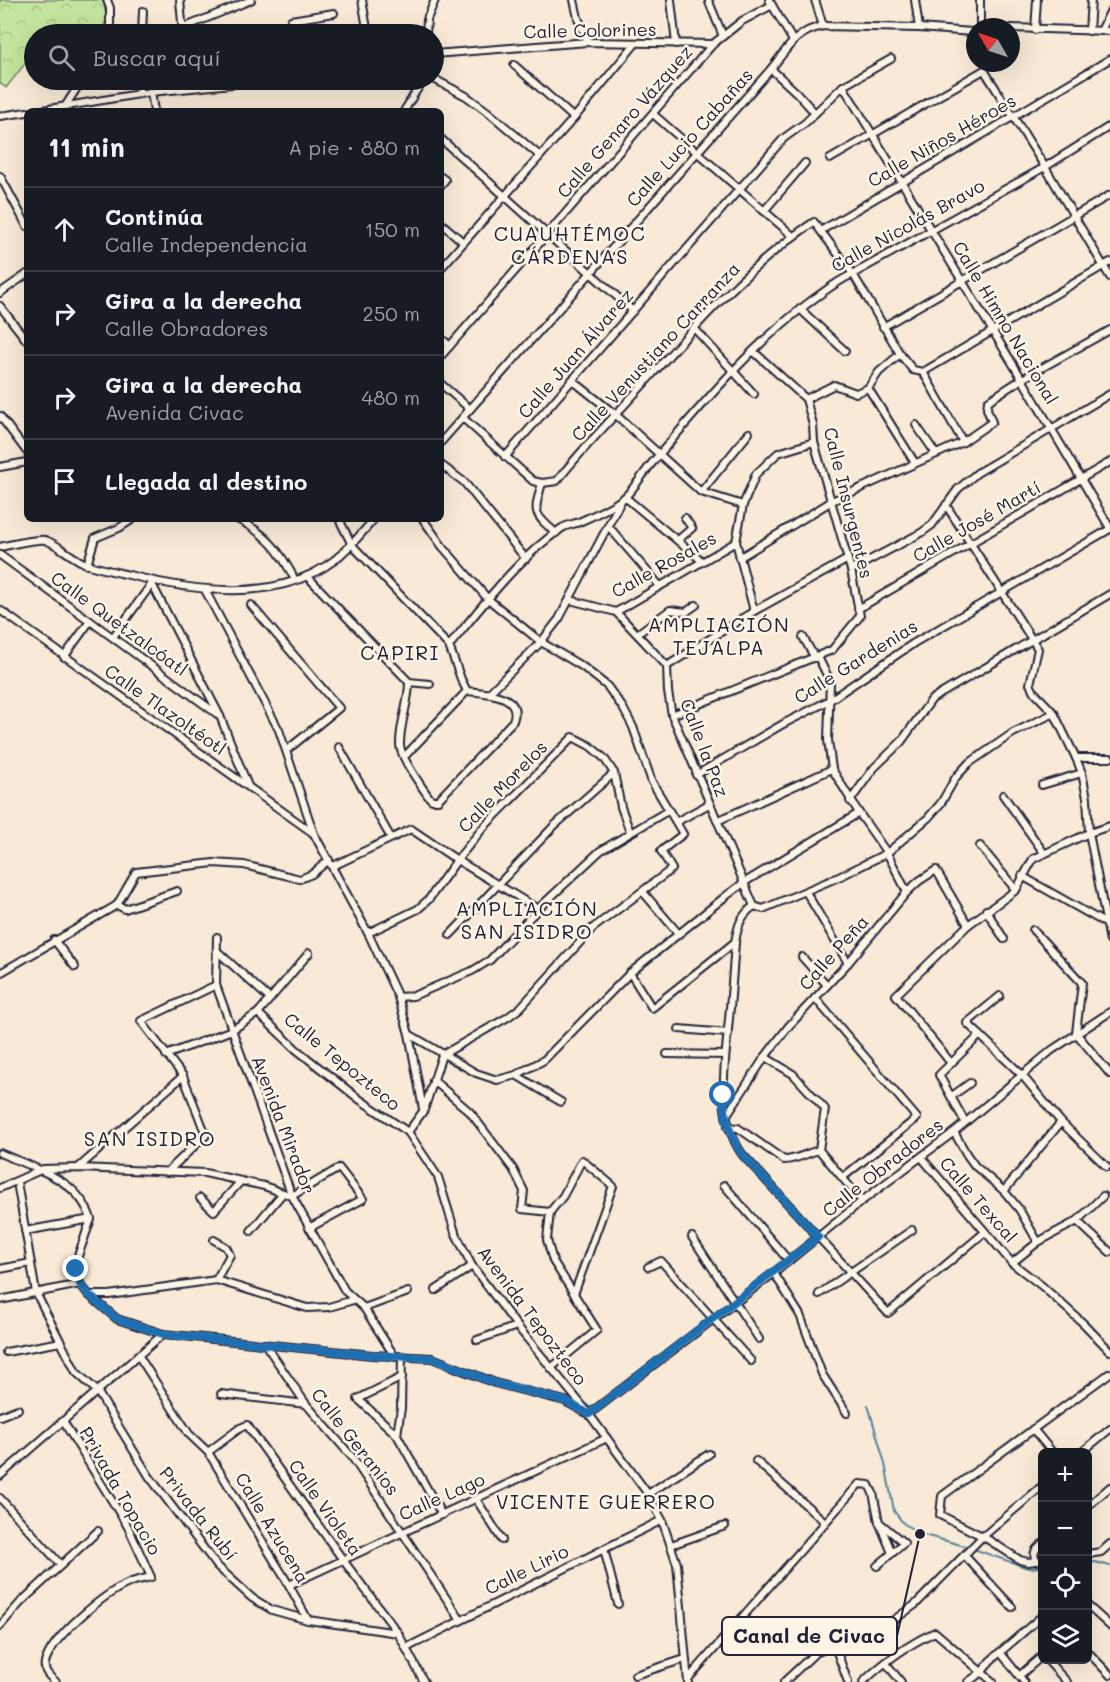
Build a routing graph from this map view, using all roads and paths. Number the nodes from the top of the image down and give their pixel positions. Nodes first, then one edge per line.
1 (107, 0) edge
2 (180, 0) edge
3 (251, 0) edge
4 (362, 0) edge
5 (435, 0) edge
6 (574, 0) edge
7 (671, 0) edge
8 (815, 0) edge
9 (915, 0) edge
10 (980, 0) edge
11 (1037, 0) edge
12 (1091, 0) edge
13 (709, 2) dead end
14 (771, 2) edge
15 (143, 11) dead end
16 (1110, 12) edge
17 (334, 13) dead end
18 (980, 18) edge
19 (1108, 19) edge
20 (110, 24) edge
21 (142, 24) edge
22 (182, 24) edge
23 (198, 24) edge
24 (292, 24) edge
25 (366, 24) edge
26 (427, 24) edge
27 (823, 26) junction
28 (920, 28) junction
29 (1020, 29) edge
30 (1035, 30) junction
31 (1089, 31) junction
32 (1110, 31) edge
33 (966, 32) edge
34 (1101, 32) junction
35 (723, 36) junction
36 (793, 41) junction
37 (588, 42) junction
38 (635, 44) junction
39 (676, 44) junction
40 (713, 44) junction
41 (444, 53) edge
42 (891, 58) dead end
43 (1110, 59) edge
44 (514, 65) dead end
45 (771, 69) junction
46 (444, 84) edge
47 (843, 86) junction
48 (76, 90) edge
49 (140, 90) edge
50 (166, 90) edge
51 (417, 90) edge
52 (150, 92) junction
53 (140, 94) junction
54 (66, 105) junction
55 (52, 108) edge
56 (153, 108) edge
57 (406, 108) edge
58 (24, 112) edge
59 (815, 113) junction
60 (653, 114) junction
61 (0, 116) edge
62 (1014, 117) junction
63 (574, 118) junction
64 (1110, 126) edge
65 (873, 134) junction
66 (444, 143) edge
67 (696, 151) junction
68 (540, 156) junction
69 (830, 159) dead end
70 (805, 163) dead end
71 (1045, 167) junction
72 (0, 176) edge
73 (902, 182) junction
74 (739, 189) junction
75 (1110, 195) edge
76 (505, 196) junction
77 (764, 211) junction
78 (24, 214) edge
79 (1074, 217) junction
80 (444, 226) edge
81 (822, 230) junction
82 (932, 231) junction
83 (548, 234) junction
84 (793, 236) junction
85 (463, 242) junction
86 (1110, 262) edge
87 (444, 264) edge
88 (1103, 266) junction
89 (590, 273) junction
90 (853, 274) junction
91 (24, 276) edge
92 (1110, 277) edge
93 (962, 281) junction
94 (0, 293) edge
95 (0, 306) edge
96 (800, 309) junction
97 (633, 311) junction
98 (883, 327) junction
99 (694, 328) junction
100 (992, 330) junction
101 (1110, 330) edge
102 (24, 338) edge
103 (444, 341) edge
104 (450, 346) junction
105 (753, 351) junction
106 (845, 351) dead end
107 (444, 353) edge
108 (900, 354) junction
109 (734, 371) junction
110 (923, 372) junction
111 (1022, 378) junction
112 (572, 380) junction
113 (444, 386) edge
114 (868, 388) junction
115 (754, 394) dead end
116 (1110, 394) edge
117 (806, 399) junction
118 (471, 409) junction
119 (616, 415) junction
120 (0, 416) edge
121 (462, 418) junction
122 (916, 424) dead end
123 (1051, 428) junction
124 (749, 434) dead end
125 (444, 439) edge
126 (814, 442) junction
127 (963, 442) junction
128 (24, 448) edge
129 (936, 454) junction
130 (658, 455) junction
131 (505, 457) junction
132 (1110, 462) edge
133 (24, 463) edge
134 (915, 463) junction
135 (0, 467) edge
136 (444, 467) edge
137 (1081, 479) junction
138 (542, 483) junction
139 (701, 492) junction
140 (624, 497) junction
141 (832, 501) junction
142 (743, 505) junction
143 (946, 505) junction
144 (685, 518) dead end
145 (128, 522) edge
146 (242, 522) edge
147 (340, 522) edge
148 (371, 522) edge
149 (425, 522) edge
150 (609, 527) junction
151 (1110, 528) edge
152 (556, 533) junction
153 (678, 540) junction
154 (736, 542) junction
155 (972, 543) junction
156 (352, 545) junction
157 (0, 547) edge
158 (0, 555) edge
159 (739, 558) junction
160 (526, 559) junction
161 (848, 559) junction
162 (702, 561) junction
163 (87, 565) junction
164 (851, 570) junction
165 (307, 576) junction
166 (295, 580) junction
167 (153, 583) junction
168 (659, 585) junction
169 (205, 590) junction
170 (1001, 592) junction
171 (1110, 594) edge
172 (488, 599) junction
173 (570, 600) junction
174 (251, 605) dead end
175 (696, 606) dead end
176 (0, 610) edge
177 (754, 611) junction
178 (616, 612) junction
179 (859, 612) junction
180 (90, 621) junction
181 (637, 634) junction
182 (113, 637) junction
183 (803, 637) dead end
184 (1032, 639) junction
185 (541, 642) junction
186 (449, 646) junction
187 (64, 657) junction
188 (817, 657) junction
189 (667, 666) junction
190 (409, 682) junction
191 (430, 684) dead end
192 (467, 690) junction
193 (489, 693) junction
194 (830, 700) junction
195 (1054, 713) junction
196 (672, 715) junction
197 (220, 716) junction
198 (339, 747) dead end
199 (287, 750) junction
200 (404, 757) junction
201 (1076, 758) junction
202 (1110, 758) edge
203 (832, 769) junction
204 (614, 773) junction
205 (1082, 774) junction
206 (696, 775) junction
207 (1042, 785) dead end
208 (249, 787) junction
209 (1003, 795) dead end
210 (850, 801) junction
211 (709, 804) junction
212 (669, 810) junction
213 (859, 813) junction
214 (717, 821) junction
215 (676, 822) junction
216 (1110, 826) edge
217 (630, 832) junction
218 (1089, 833) junction
219 (314, 834) junction
220 (391, 838) junction
221 (980, 846) dead end
222 (887, 853) junction
223 (1044, 853) junction
224 (457, 860) junction
225 (331, 863) junction
226 (1022, 876) junction
227 (745, 882) junction
228 (497, 885) junction
229 (1016, 890) junction
230 (177, 891) dead end
231 (643, 892) junction
232 (806, 892) junction
233 (907, 892) junction
234 (117, 905) junction
235 (754, 906) junction
236 (538, 909) junction
237 (986, 910) junction
238 (1105, 922) junction
239 (968, 925) junction
240 (1033, 930) dead end
241 (369, 933) junction
242 (678, 933) junction
243 (450, 935) dead end
244 (217, 937) dead end
245 (1004, 939) dead end
246 (54, 940) junction
247 (1110, 941) edge
248 (735, 942) junction
249 (217, 951) junction
250 (309, 953) dead end
251 (802, 957) dead end
252 (848, 963) junction
253 (75, 967) dead end
254 (0, 973) edge
255 (630, 973) junction
256 (216, 985) junction
257 (827, 985) junction
258 (1000, 996) dead end
259 (398, 997) junction
260 (815, 998) junction
261 (270, 999) junction
262 (1110, 1012) edge
263 (258, 1013) junction
264 (679, 1029) dead end
265 (232, 1030) junction
266 (728, 1033) junction
267 (1076, 1033) junction
268 (409, 1034) junction
269 (980, 1035) junction
270 (667, 1054) dead end
271 (166, 1055) junction
272 (725, 1055) junction
273 (442, 1057) junction
274 (765, 1057) junction
275 (951, 1063) junction
276 (1021, 1074) junction
277 (1110, 1074) edge
278 (516, 1075) junction
279 (183, 1076) junction
280 (433, 1080) junction
281 (970, 1083) dead end
282 (952, 1096) junction
283 (561, 1102) dead end
284 (423, 1110) junction
285 (725, 1116) junction
286 (965, 1122) junction
287 (1061, 1122) junction
288 (728, 1128) junction
289 (408, 1132) junction
290 (954, 1132) junction
291 (819, 1150) junction
292 (0, 1153) edge
293 (921, 1157) junction
294 (1107, 1167) dead end
295 (78, 1168) junction
296 (43, 1169) junction
297 (167, 1172) junction
298 (843, 1178) junction
299 (241, 1181) junction
300 (17, 1182) junction
301 (724, 1185) dead end
302 (0, 1188) edge
303 (1004, 1191) junction
304 (282, 1194) junction
305 (292, 1196) junction
306 (1103, 1196) dead end
307 (200, 1198) dead end
308 (862, 1201) junction
309 (550, 1212) junction
310 (91, 1219) junction
311 (1077, 1221) junction
312 (309, 1228) junction
313 (912, 1230) dead end
314 (25, 1231) junction
315 (251, 1231) dead end
316 (985, 1232) junction
317 (692, 1237) dead end
318 (818, 1237) junction
319 (214, 1239) dead end
320 (1038, 1242) junction
321 (1110, 1252) edge
322 (790, 1260) junction
323 (31, 1263) junction
324 (1012, 1263) junction
325 (472, 1266) junction
326 (648, 1268) dead end
327 (0, 1269) edge
328 (774, 1273) junction
329 (850, 1273) junction
330 (216, 1280) junction
331 (80, 1284) junction
332 (436, 1290) dead end
333 (408, 1292) dead end
334 (36, 1293) junction
335 (574, 1294) junction
336 (819, 1294) dead end
337 (89, 1295) junction
338 (0, 1300) edge
339 (353, 1300) junction
340 (735, 1302) junction
341 (364, 1308) junction
342 (713, 1319) junction
343 (517, 1326) junction
344 (163, 1334) junction
345 (759, 1339) dead end
346 (477, 1340) dead end
347 (60, 1342) junction
348 (265, 1344) junction
349 (1110, 1351) edge
350 (6, 1352) dead end
351 (138, 1355) junction
352 (399, 1357) junction
353 (751, 1361) dead end
354 (551, 1368) junction
355 (1110, 1373) edge
356 (402, 1377) junction
357 (97, 1391) junction
358 (221, 1394) dead end
359 (306, 1404) junction
360 (18, 1409) dead end
361 (847, 1413) dead end
362 (589, 1414) junction
363 (0, 1416) edge
364 (63, 1421) junction
365 (1032, 1429) junction
366 (1110, 1429) edge
367 (396, 1435) junction
368 (607, 1438) junction
369 (1049, 1448) edge
370 (1087, 1448) edge
371 (208, 1452) junction
372 (709, 1454) dead end
373 (756, 1461) dead end
374 (0, 1476) edge
375 (1110, 1487) edge
376 (1038, 1489) edge
377 (648, 1494) junction
378 (0, 1498) edge
379 (476, 1499) junction
380 (1092, 1502) edge
381 (442, 1515) junction
382 (662, 1520) junction
383 (825, 1522) junction
384 (879, 1522) junction
385 (724, 1526) dead end
386 (403, 1531) junction
387 (98, 1532) dead end
388 (982, 1538) junction
389 (502, 1540) dead end
390 (1110, 1544) edge
391 (671, 1545) junction
392 (1038, 1547) edge
393 (604, 1549) junction
394 (892, 1553) junction
395 (1092, 1553) edge
396 (967, 1554) junction
397 (343, 1560) junction
398 (1038, 1560) edge
399 (1038, 1563) edge
400 (61, 1565) junction
401 (877, 1566) dead end
402 (289, 1585) junction
403 (618, 1604) dead end
404 (1012, 1607) dead end
405 (1092, 1610) edge
406 (460, 1619) junction
407 (1038, 1619) edge
408 (308, 1620) junction
409 (0, 1626) edge
410 (1110, 1626) edge
411 (398, 1633) junction
412 (834, 1644) junction
413 (406, 1648) junction
414 (1000, 1652) junction
415 (1092, 1656) edge
416 (685, 1659) junction
417 (1038, 1661) edge
418 (886, 1663) junction
419 (1051, 1664) edge
420 (982, 1672) junction
421 (635, 1675) dead end
422 (1110, 1675) edge
423 (1022, 1679) edge
424 (689, 1680) edge
425 (56, 1682) edge
426 (424, 1682) edge
427 (784, 1682) edge
428 (848, 1682) edge
429 (863, 1682) edge
430 (901, 1682) edge
431 (968, 1682) edge
432 (993, 1682) edge
433 (1066, 1682) edge

1 - 20 street
2 - 22 street
3 - 23 street
4 - 25 street
5 - 26 street
6 - 37 street
7 - 39 street
8 - 27 street
9 - 28 street
10 - 18 street
11 - 30 street
12 - 31 street
13 - 35 street
14 - 35 street
14 - 36 street
15 - 21 street
16 - 19 street
17 - 24 street
19 - 34 street
27 - 28 street
27 - 36 street
28 - 33 street
29 - 30 street
30 - 31 street
31 - 34 street
32 - 34 street
35 - 40 street
36 - 45 street, Calle Lucio Cabañas
37 - 38 street, Calle Colorines
37 - 41 street, Calle Colorines
38 - 39 street, Calle Colorines
38 - 63 street
39 - 40 street, Calle Colorines
40 - 60 street, Calle Genaro Vázquez
42 - 47 street, Calle Juan Álvarez
43 - 62 street, Calle Niños Héroes
44 - 63 street
45 - 59 street
45 - 67 street, Calle Lucio Cabañas
46 - 68 street
47 - 59 street, Calle Juan Álvarez
47 - 65 street, Calle Himno Nacional
48 - 54 street
49 - 53 street
50 - 52 street
51 - 57 street
52 - 53 street
52 - 56 street
53 - 54 street
54 - 55 street
58 - 61 street
59 - 74 street, Calle Juan Álvarez
60 - 67 street
60 - 83 street, Calle Genaro Vázquez
62 - 65 street
62 - 71 street
62 - 73 street, Calle Niños Héroes
63 - 68 street
64 - 71 street, Calle Nicolás Bravo
65 - 69 street
65 - 73 street, Calle Himno Nacional
66 - 76 street
67 - 74 street
67 - 89 street, Calle Lucio Cabañas
68 - 76 street
70 - 77 street
71 - 79 street
71 - 82 street, Calle Nicolás Bravo
72 - 78 street
73 - 81 street, Calle Niños Héroes
73 - 82 street, Calle Himno Nacional
74 - 77 street
74 - 97 street, Calle Juan Álvarez
75 - 79 street
76 - 83 street
76 - 85 street
77 - 84 street
79 - 88 street
79 - 93 street
80 - 85 street
81 - 84 street, Calle Niños Héroes
81 - 90 street
82 - 90 street, Calle Nicolás Bravo
82 - 93 street, Calle Himno Nacional
83 - 89 street
83 - 104 street, Calle Genaro Vázquez
84 - 99 street, Calle Venustiano Carranza
85 - 87 street
86 - 88 street
88 - 92 street
88 - 100 street
89 - 97 street
89 - 118 street, Calle Lucio Cabañas
90 - 96 street, Calle Nicolás Bravo
90 - 98 street
91 - 94 street
93 - 98 street
93 - 100 street, Calle Himno Nacional
95 - 102 street
96 - 105 street, Calle Nicolás Bravo
96 - 106 street
97 - 112 street, Calle Juan Álvarez
98 - 108 street
99 - 109 street
99 - 119 street, Calle Venustiano Carranza
100 - 110 street
100 - 111 street, Calle Himno Nacional
101 - 111 street
103 - 104 street
104 - 107 street, Calle Genaro Vázquez
105 - 109 street, Calle Nicolás Bravo
105 - 117 street
108 - 110 street
108 - 114 street
109 - 115 street
109 - 130 street, Calle Nicolás Bravo
110 - 127 street
111 - 123 street, Calle Himno Nacional
111 - 127 street
112 - 119 street
112 - 131 street, Calle Juan Álvarez
113 - 118 street
114 - 117 street
114 - 134 street
116 - 123 street
117 - 126 street, Calle Insurgentes
118 - 121 street, Calle Lucio Cabañas
119 - 130 street
119 - 138 street, Calle Venustiano Carranza
120 - 128 street
121 - 125 street, Calle Lucio Cabañas
121 - 131 street
122 - 129 street
123 - 137 street, Calle Himno Nacional
123 - 143 street
124 - 139 street
126 - 141 street, Calle Insurgentes
126 - 142 street
127 - 129 street
129 - 134 street
130 - 139 street
130 - 140 street, Calle Nicolás Bravo
131 - 138 street
132 - 137 street, Calle José Martí
133 - 135 street
134 - 141 street
136 - 160 street
137 - 151 street, Calle Himno Nacional
137 - 155 street, Calle José Martí
138 - 152 street
139 - 142 street
140 - 150 street
140 - 152 street
140 - 153 street
141 - 159 street
141 - 161 street, Calle Insurgentes
142 - 154 street
143 - 155 street
143 - 164 street
144 - 153 street
145 - 163 street
146 - 166 street
147 - 156 street
148 - 156 street
149 - 172 street
150 - 168 street
150 - 173 street
151 - 170 street, Calle Gardenias
152 - 160 street
153 - 162 street
154 - 159 street
154 - 162 street, Calle Rosales
155 - 170 street
155 - 179 street, Calle José Martí
156 - 165 street
156 - 186 street
157 - 163 street
158 - 180 street, Calle Quetzalcóatl
159 - 177 street
160 - 172 street
161 - 164 street, Calle Insurgentes
161 - 177 street
162 - 168 street, Calle Rosales
163 - 167 street
164 - 179 street, Calle Insurgentes
165 - 166 street
165 - 190 street
166 - 169 street
167 - 169 street
167 - 182 street
167 - 197 street
168 - 178 street, Calle Rosales
169 - 199 street
170 - 184 street
170 - 194 street, Calle Gardenias
171 - 184 street
172 - 185 street
172 - 186 street
173 - 178 street, Calle Rosales
173 - 185 street
174 - 199 street
175 - 181 street
176 - 187 street, Calle Tlazoltéotl
177 - 189 street
178 - 181 street
179 - 188 street
180 - 182 street, Calle Quetzalcóatl
180 - 187 street
181 - 189 street
182 - 197 street, Calle Quetzalcóatl
183 - 188 street
184 - 195 street
184 - 210 street
185 - 193 street
185 - 212 street
186 - 192 street
187 - 208 street, Calle Tlazoltéotl
188 - 194 street
188 - 196 street
189 - 196 street, Calle la Paz
190 - 191 street
190 - 200 street
192 - 193 street
192 - 200 street
193 - 200 street
194 - 203 street
194 - 206 street, Calle Gardenias
195 - 201 street
195 - 222 street
196 - 206 street, Calle la Paz
197 - 208 street
198 - 220 street
199 - 219 street
201 - 202 street
201 - 205 street
203 - 210 street
203 - 214 street
204 - 217 street, Calle Morelos
204 - 224 street, Calle Morelos
204 - 228 street
205 - 207 street
205 - 218 street
206 - 211 street, Calle la Paz
208 - 219 street, Calle Tlazoltéotl
209 - 223 street
210 - 213 street
211 - 214 street, Calle la Paz
211 - 215 street
212 - 215 street
212 - 217 street
213 - 222 street
213 - 227 street
214 - 227 street, Calle la Paz
215 - 231 street
216 - 218 street
217 - 236 street
218 - 223 street
218 - 238 street
219 - 225 street
220 - 224 street
220 - 225 street
221 - 229 street
222 - 232 street
222 - 233 street
223 - 226 street
224 - 228 street
224 - 241 street, Calle Morelos
225 - 234 street
225 - 241 street
226 - 229 street
226 - 238 street
227 - 235 street, Calle la Paz
227 - 242 street
228 - 236 street
228 - 243 street
229 - 237 street
230 - 234 street
231 - 242 street
231 - 273 street
232 - 235 street
232 - 252 street
233 - 239 street, Calle Peña
233 - 252 street, Calle Peña
234 - 246 street
235 - 248 street
236 - 259 street
237 - 239 street
237 - 245 street
238 - 247 street
239 - 275 street
240 - 267 street
241 - 259 street
242 - 255 street
244 - 249 street, Avenida Mirador
246 - 253 street
246 - 254 street
248 - 255 street
248 - 266 street
249 - 256 street, Avenida Mirador
249 - 261 street
250 - 261 street
251 - 257 street
252 - 257 street, Calle Peña
255 - 278 street
256 - 265 street, Avenida Mirador
256 - 271 street
257 - 260 street, Calle Peña
258 - 269 street
259 - 268 street
260 - 274 street, Calle Peña
260 - 298 street
261 - 263 street
262 - 267 street, Calle Obradores
263 - 265 street
263 - 289 street, Calle Tepozteco
264 - 266 street
265 - 271 street
265 - 305 street, Avenida Mirador
266 - 272 street
267 - 276 street, Calle Obradores
267 - 277 street
268 - 273 street
268 - 284 street
269 - 275 street
269 - 276 street
270 - 272 street
271 - 279 street
272 - 285 street
273 - 278 street
273 - 280 street
274 - 285 street, Calle Peña
274 - 291 street
275 - 282 street
276 - 286 street, Calle Obradores
276 - 287 street
278 - 283 street
279 - 295 street
279 - 297 street
280 - 284 street
280 - 309 street
281 - 282 street
282 - 286 street
284 - 289 street
285 - 288 street
286 - 290 street, Calle Obradores
287 - 294 street
287 - 303 street
288 - 291 street
288 - 318 street
289 - 325 street, Avenida Tepozteco
290 - 293 street, Calle Obradores
290 - 303 street
291 - 298 street
292 - 296 street
293 - 308 street, Calle Obradores
293 - 316 street, Calle Texcal
295 - 296 street
295 - 297 street
296 - 300 street
296 - 310 street
297 - 299 street
298 - 308 street
299 - 304 street
299 - 307 street
300 - 302 street
300 - 314 street, Privada Rubí
301 - 322 street
303 - 320 street
304 - 305 street
304 - 315 street
305 - 312 street, Avenida Mirador
305 - 312 street
306 - 311 street
308 - 318 street, Calle Obradores
309 - 335 street
309 - 335 street
310 - 314 street
310 - 331 street
311 - 320 street
311 - 321 street
312 - 339 street, Avenida Mirador
313 - 329 street
314 - 323 street, Privada Rubí
316 - 324 street, Calle Texcal
316 - 329 street
317 - 340 street
318 - 322 street, Calle Obradores
318 - 329 street
319 - 330 street
320 - 324 street
322 - 328 street, Calle Obradores
323 - 327 street
323 - 334 street, Privada Rubí
324 - 349 street, Calle Texcal
325 - 332 street
325 - 343 street, Avenida Tepozteco
326 - 342 street
328 - 340 street, Calle Obradores
328 - 361 street
329 - 336 street
330 - 337 street
330 - 339 street
331 - 334 street
331 - 337 street
333 - 341 street
334 - 338 street
334 - 347 street, Privada Rubí
335 - 354 street
337 - 344 street
339 - 341 street, Avenida Mirador
340 - 342 street, Calle Obradores
340 - 345 street
341 - 352 street, Avenida Mirador
342 - 353 street
342 - 362 street, Calle Obradores
343 - 346 street
343 - 354 street, Avenida Tepozteco
344 - 348 street
344 - 351 street
347 - 350 street
347 - 357 street, Privada Rubí
348 - 352 street
348 - 359 street, Calle Geranios
351 - 357 street
351 - 371 street, Calle Azucena
352 - 356 street
352 - 362 street
354 - 362 street, Avenida Tepozteco
355 - 365 street
356 - 367 street
356 - 367 street
357 - 364 street
357 - 408 street, Privada Rubí
358 - 359 street
359 - 386 street, Calle Geranios
360 - 363 street
362 - 368 street, Avenida Tepozteco
364 - 374 street
364 - 425 street, Privada Topacio
365 - 369 street
365 - 388 street
366 - 370 street
367 - 381 street
368 - 377 street, Avenida Tepozteco
368 - 379 street, Calle Lago
371 - 397 street, Calle Violeta
371 - 402 street, Calle Azucena
372 - 377 street
373 - 383 street
375 - 380 street
376 - 388 street
377 - 382 street, Avenida Tepozteco
378 - 400 street
379 - 381 street, Calle Lago
379 - 389 street
381 - 386 street, Calle Lago
382 - 391 street, Avenida Tepozteco
382 - 393 street, Calle Lirio
383 - 384 street
383 - 424 street
384 - 394 street
384 - 394 street
385 - 391 street
386 - 397 street, Calle Lago
386 - 406 street, Calle Geranios
387 - 400 street
388 - 396 street
388 - 399 street
390 - 395 street
391 - 416 street, Avenida Tepozteco
392 - 398 street
393 - 403 street
393 - 406 street, Calle Lirio
394 - 401 street
396 - 404 street
396 - 412 street
397 - 402 street, Calle Lago
397 - 411 street, Calle Violeta
400 - 409 street
402 - 408 street, Calle Azucena
405 - 410 street
406 - 413 street, Calle Lirio
407 - 414 street
408 - 411 street
411 - 413 street, Calle Violeta
412 - 427 street
412 - 428 street
413 - 426 street, Calle Violeta
414 - 420 street
414 - 423 street
415 - 422 street
416 - 421 street
416 - 424 street, Avenida Tepozteco
417 - 423 street
418 - 420 street
418 - 429 street
418 - 430 street
419 - 433 street
420 - 431 street
420 - 432 street

